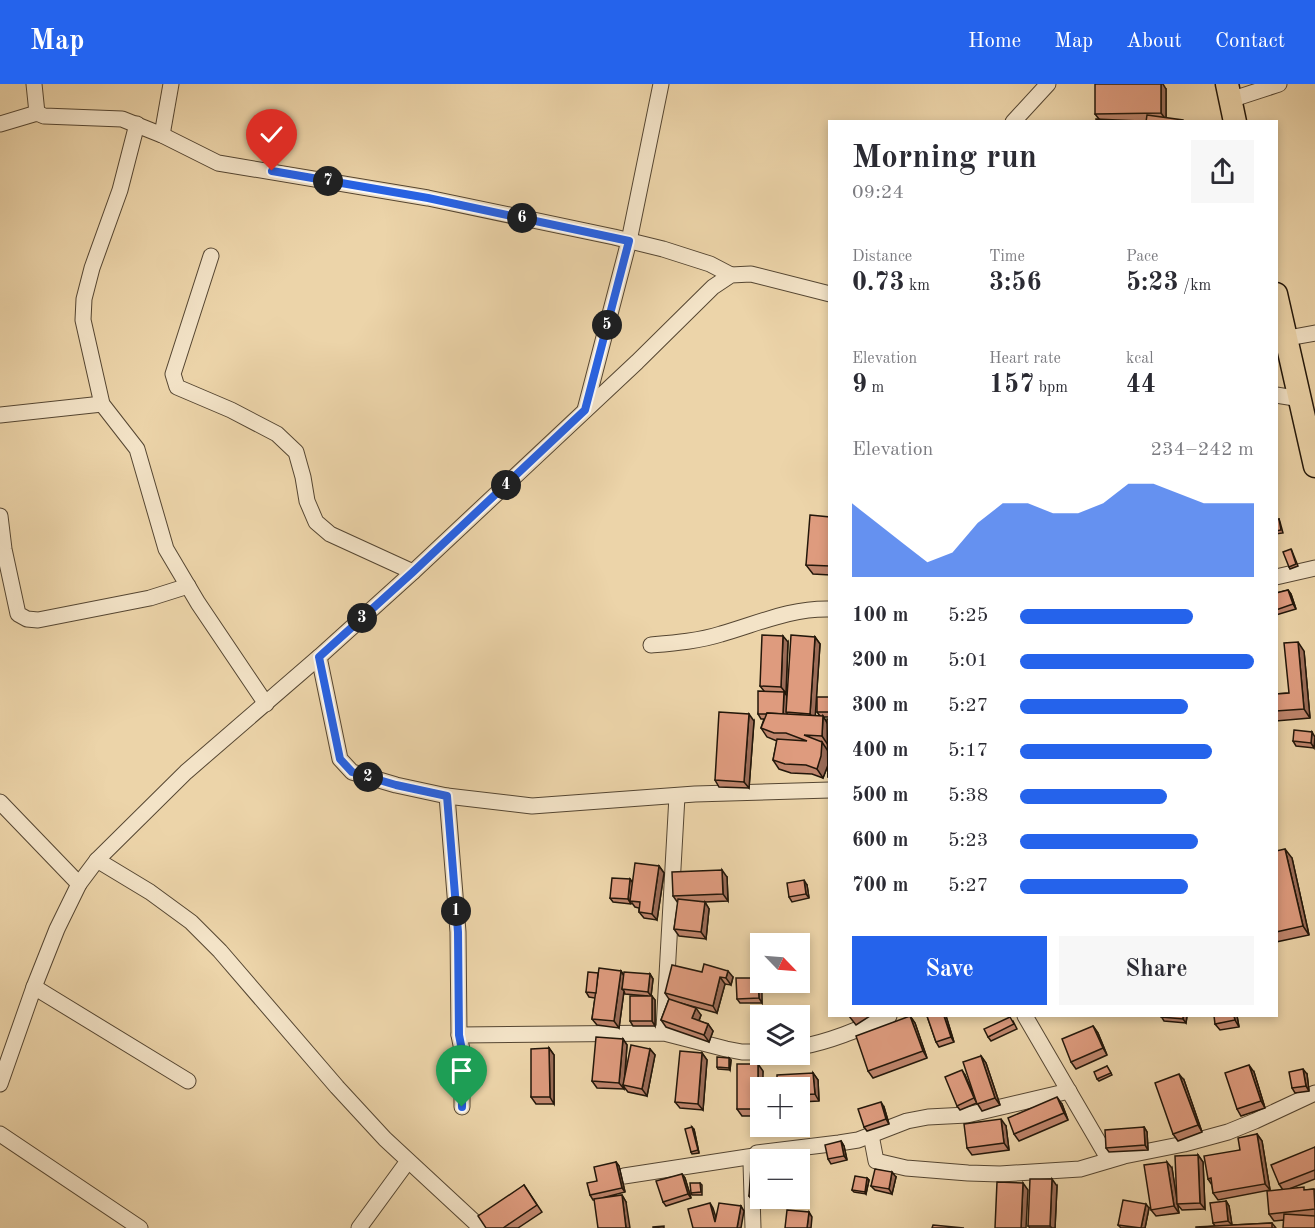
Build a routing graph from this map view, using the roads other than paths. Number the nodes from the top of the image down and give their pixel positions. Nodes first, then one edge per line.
1 (34, 84) edge
2 (171, 84) edge
3 (662, 84) edge
4 (1048, 84) edge
5 (1279, 84) edge
6 (1231, 102) edge
7 (37, 112) junction
8 (1014, 120) edge
9 (0, 124) edge
10 (137, 124) junction
11 (162, 135) junction
12 (629, 241) junction
13 (211, 256) dead end
14 (731, 275) junction
15 (828, 293) edge
16 (1278, 301) edge
17 (1315, 333) edge
18 (1288, 338) junction
19 (1278, 395) edge
20 (1301, 399) junction
21 (102, 404) junction
22 (585, 410) junction
23 (0, 415) edge
24 (1311, 426) edge
25 (1315, 466) edge
26 (0, 516) edge
27 (1315, 568) edge
28 (413, 572) junction
29 (1278, 577) edge
30 (188, 586) junction
31 (828, 609) edge
32 (651, 645) dead end
33 (319, 657) junction
34 (266, 704) junction
35 (828, 789) edge
36 (447, 796) junction
37 (678, 796) junction
38 (0, 802) edge
39 (98, 860) junction
40 (79, 884) junction
41 (34, 987) junction
42 (887, 1017) edge
43 (1026, 1017) edge
44 (664, 1033) junction
45 (459, 1035) junction
46 (810, 1045) edge
47 (750, 1052) edge
48 (188, 1081) dead end
49 (0, 1084) edge
50 (1069, 1091) junction
51 (1315, 1093) edge
52 (462, 1107) dead end
53 (0, 1134) edge
54 (871, 1134) junction
55 (785, 1149) edge
56 (750, 1157) edge
57 (1109, 1160) junction
58 (408, 1161) junction
59 (624, 1176) dead end
60 (752, 1209) edge
61 (140, 1228) edge
62 (359, 1228) edge
63 (481, 1228) edge
64 (753, 1228) edge

1 - 7 street
2 - 11 street
3 - 12 street
4 - 8 street
5 - 6 street
7 - 9 street
7 - 10 street
10 - 11 street
10 - 21 street
11 - 12 street
12 - 14 street
12 - 22 street
13 - 28 street
14 - 15 street
14 - 22 street
16 - 18 highway
17 - 18 street
18 - 20 highway
19 - 20 street
20 - 24 highway
21 - 23 street
21 - 30 street
22 - 28 street
24 - 25 highway
26 - 30 street
27 - 29 street
28 - 33 street
30 - 34 street
31 - 32 street
33 - 34 street
33 - 36 street
34 - 39 street
35 - 37 street
36 - 37 street
36 - 45 street
37 - 44 street
38 - 40 street
39 - 40 street
39 - 58 street
40 - 41 street
41 - 48 street
41 - 49 street
42 - 46 street
43 - 50 street
44 - 45 street
44 - 47 street
45 - 52 street
50 - 54 street
50 - 57 street
51 - 57 street
53 - 61 street
54 - 55 street
54 - 57 street
56 - 59 street
58 - 62 street
58 - 63 street
60 - 64 street

